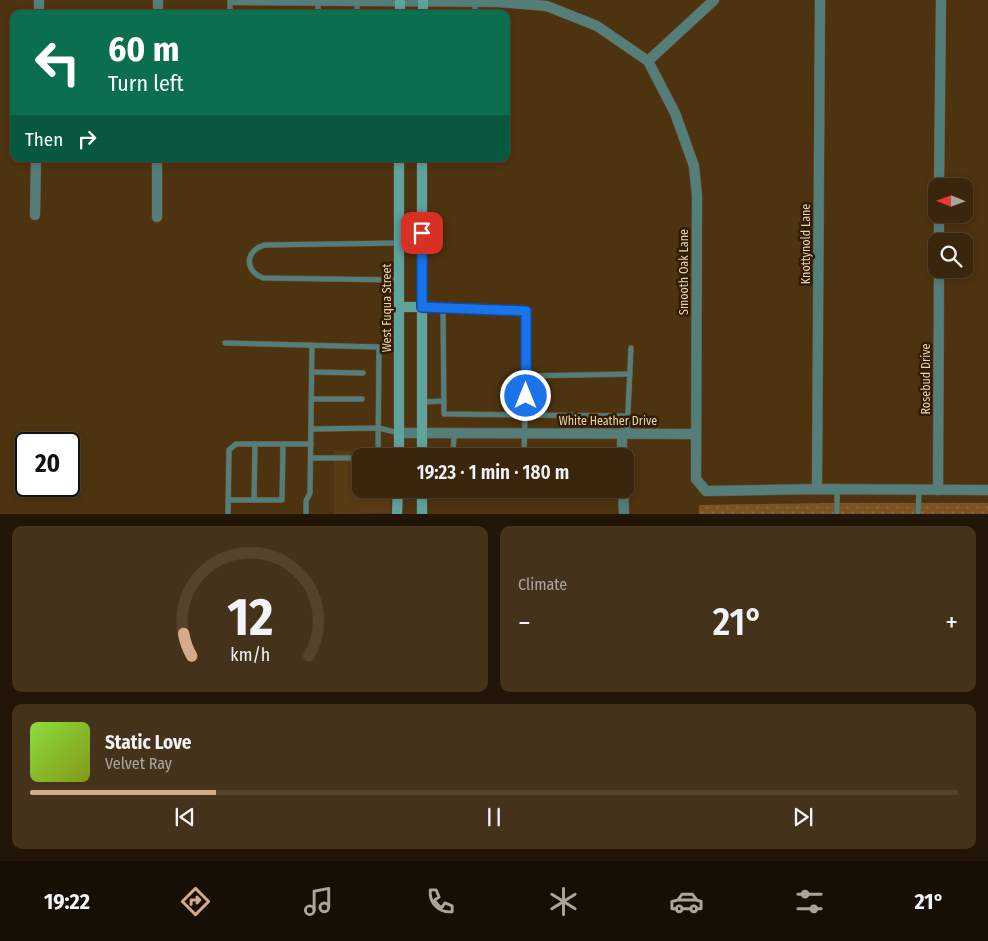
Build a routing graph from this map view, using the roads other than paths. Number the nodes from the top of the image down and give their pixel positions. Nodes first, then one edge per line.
1 (231, 0) edge
2 (714, 0) edge
3 (820, 0) edge
4 (941, 0) edge
5 (318, 1) edge
6 (400, 1) edge
7 (423, 1) edge
8 (357, 2) junction
9 (475, 2) junction
10 (547, 3) edge
11 (357, 10) edge
12 (475, 10) edge
13 (648, 61) junction
14 (36, 162) edge
15 (157, 162) edge
16 (399, 162) edge
17 (422, 162) edge
18 (939, 178) edge
19 (35, 215) dead end
20 (157, 217) dead end
21 (399, 243) junction
22 (939, 278) edge
23 (399, 280) junction
24 (399, 307) junction
25 (422, 307) junction
26 (443, 307) junction
27 (225, 343) dead end
28 (312, 345) junction
29 (631, 348) dead end
30 (312, 372) junction
31 (363, 373) dead end
32 (630, 374) junction
33 (526, 376) junction
34 (312, 399) junction
35 (362, 400) dead end
36 (444, 401) junction
37 (422, 402) junction
38 (525, 415) junction
39 (628, 416) junction
40 (378, 428) junction
41 (311, 429) junction
42 (399, 433) junction
43 (422, 433) junction
44 (454, 433) junction
45 (524, 433) junction
46 (624, 433) junction
47 (696, 434) junction
48 (255, 444) junction
49 (283, 444) junction
50 (311, 444) junction
51 (378, 448) edge
52 (398, 448) edge
53 (422, 448) edge
54 (623, 448) edge
55 (310, 458) junction
56 (352, 458) edge
57 (817, 489) junction
58 (837, 489) junction
59 (919, 490) junction
60 (938, 490) junction
61 (988, 490) edge
62 (398, 498) edge
63 (422, 498) edge
64 (623, 498) edge
65 (228, 500) junction
66 (254, 500) junction
67 (228, 514) edge
68 (306, 514) edge
69 (397, 514) edge
70 (422, 514) edge
71 (624, 514) edge
72 (837, 514) edge
73 (918, 514) edge

1 - 5 street
2 - 13 street
3 - 57 street, Knottynold Lane
4 - 18 street
5 - 8 street
6 - 7 street
6 - 8 street
7 - 9 street
8 - 11 lane
9 - 10 street
9 - 12 lane
10 - 13 street
13 - 47 street, Smooth Oak Lane
14 - 19 street
15 - 20 street
16 - 21 main road, West Fuqua Street
17 - 25 main road
21 - 23 main road, West Fuqua Street
21 - 23 lane
22 - 60 street, Rosebud Drive
23 - 24 main road, West Fuqua Street
24 - 25 main road
24 - 42 main road, West Fuqua Street
25 - 26 lane
25 - 37 main road
26 - 33 lane
26 - 36 lane
27 - 28 lane
28 - 30 lane
28 - 40 lane
29 - 32 lane
30 - 31 lane
30 - 34 lane
32 - 33 lane
32 - 39 lane
33 - 38 lane
34 - 35 lane
34 - 41 lane
36 - 37 lane
36 - 38 lane
37 - 43 main road
38 - 39 lane
38 - 45 lane
39 - 46 lane
40 - 41 lane
40 - 42 lane
40 - 51 lane
41 - 50 lane
42 - 43 street, White Heather Drive
42 - 52 main road, West Fuqua Street
43 - 44 street, White Heather Drive
43 - 53 main road
44 - 45 street, White Heather Drive
44 - 45 lane
45 - 46 street, White Heather Drive
46 - 47 street, White Heather Drive
46 - 54 street
47 - 57 street, Smooth Oak Lane
48 - 49 lane
48 - 65 lane
48 - 66 lane
49 - 50 lane
49 - 66 lane
50 - 55 lane
55 - 56 lane
55 - 68 lane
57 - 58 street
58 - 59 street
58 - 72 lane
59 - 60 street
59 - 73 lane
60 - 61 street
62 - 69 main road
63 - 70 main road
64 - 71 street
65 - 66 lane
65 - 67 lane

